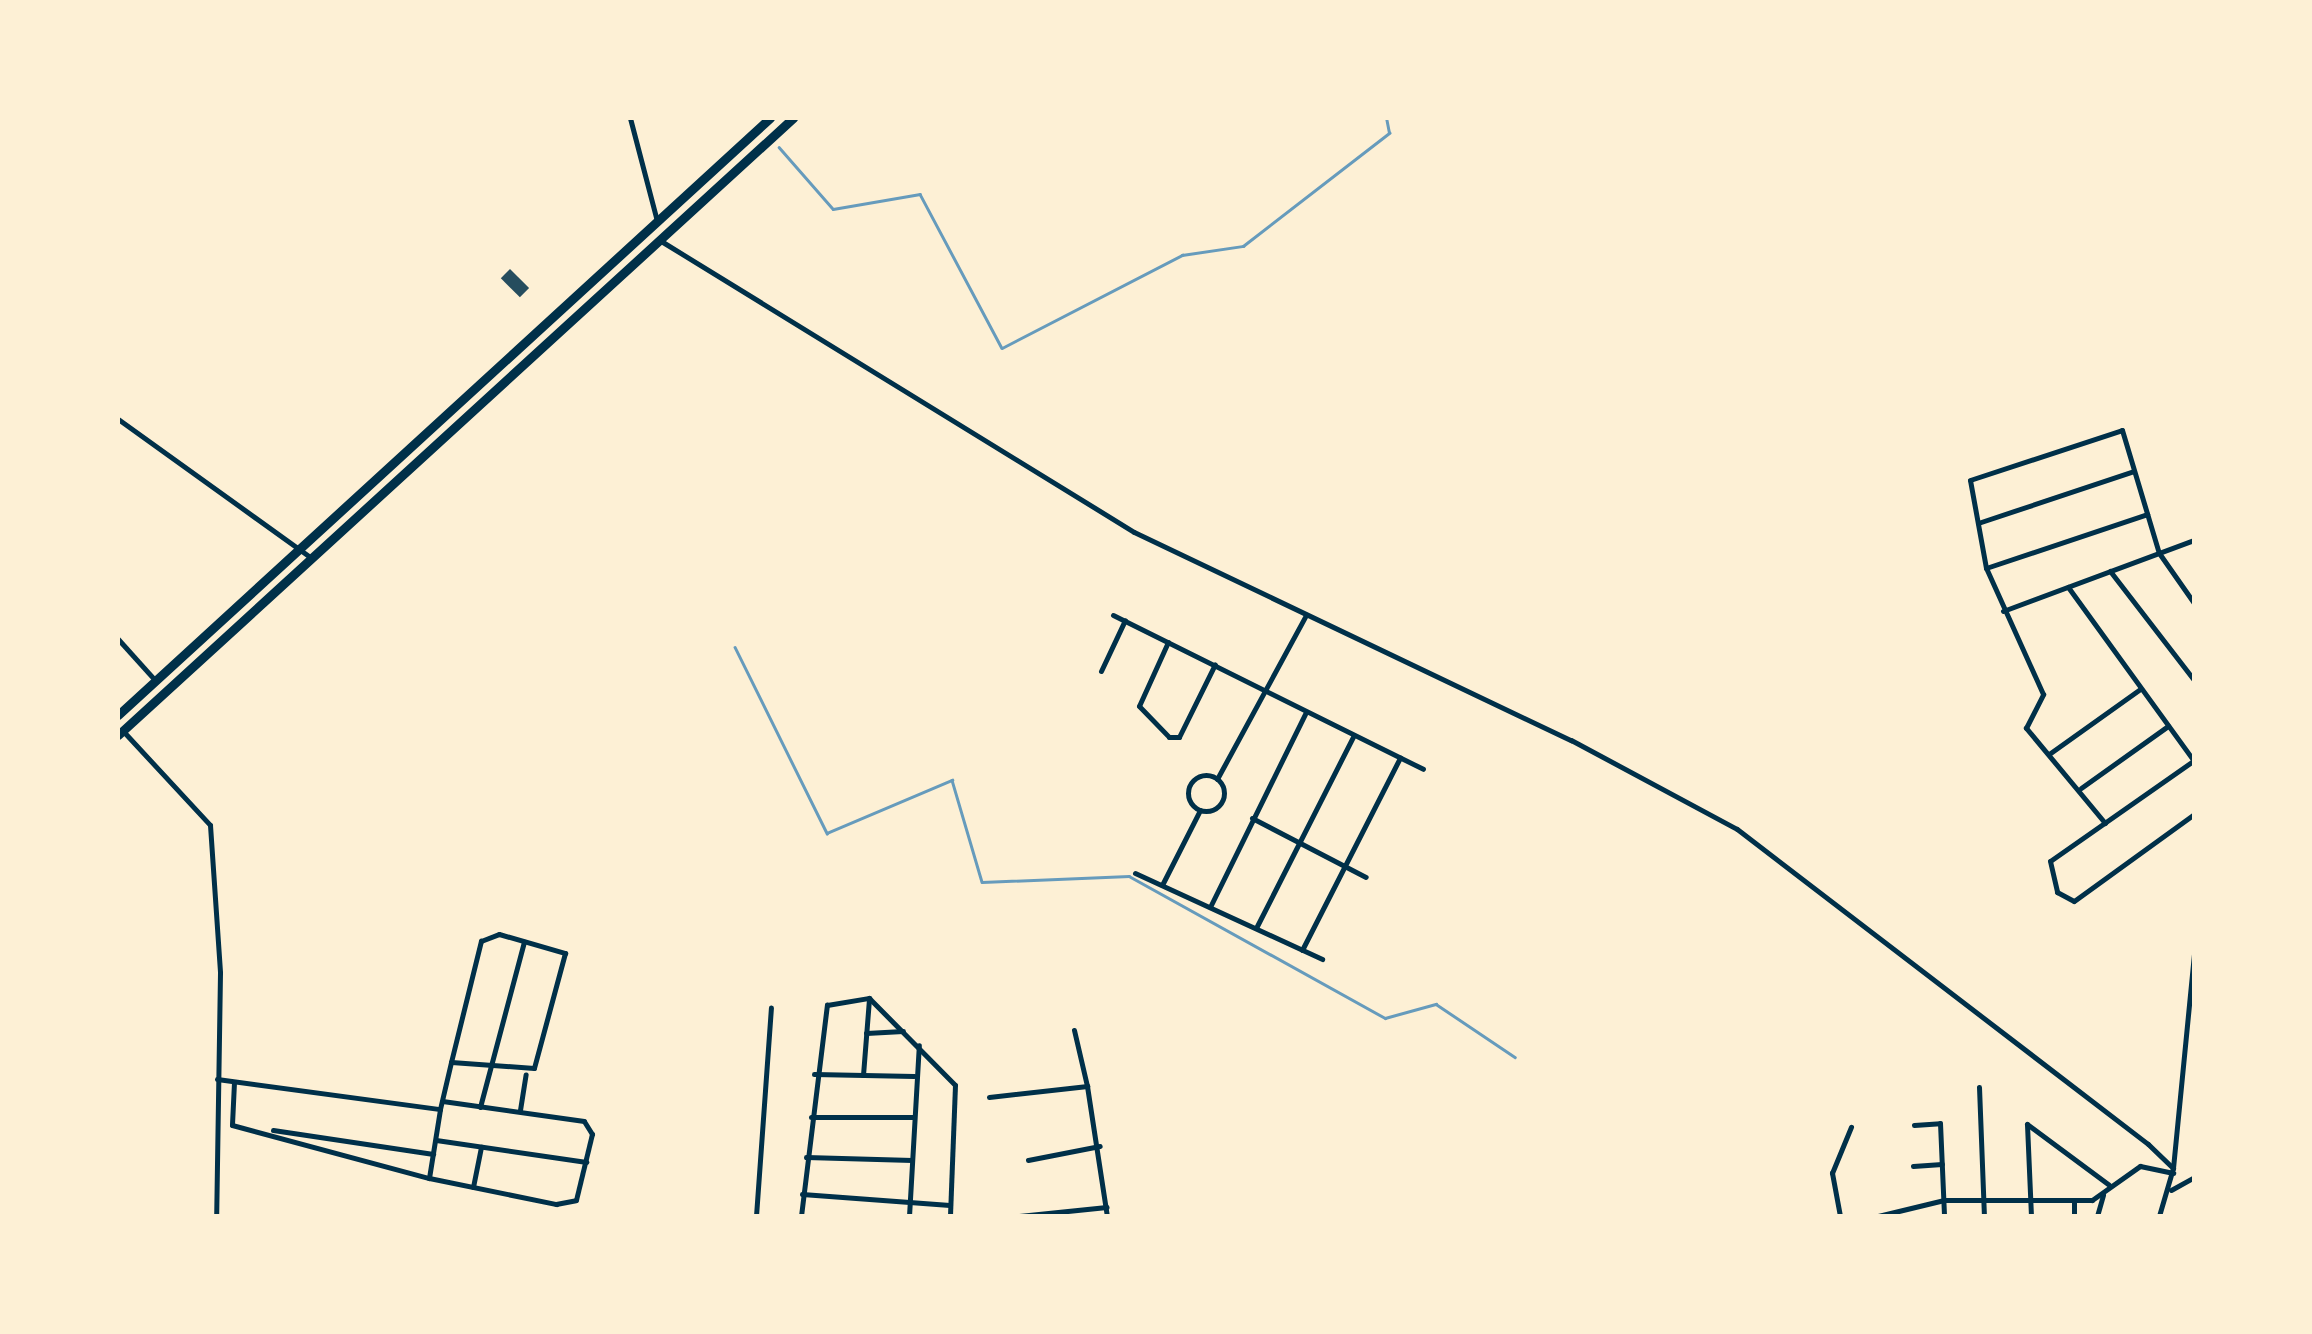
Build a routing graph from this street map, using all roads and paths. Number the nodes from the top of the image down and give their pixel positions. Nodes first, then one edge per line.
1 (630, 118) edge
2 (792, 118) edge
3 (768, 119) edge
4 (658, 221) junction
5 (661, 241) junction
6 (118, 419) edge
7 (2134, 471) junction
8 (2194, 490) edge
9 (2194, 500) edge
10 (2147, 514) junction
11 (1978, 524) junction
12 (2194, 540) edge
13 (303, 549) junction
14 (2160, 556) junction
15 (312, 560) junction
16 (1986, 568) junction
17 (2110, 572) junction
18 (2068, 587) junction
19 (2194, 603) edge
20 (2002, 611) junction
21 (1113, 615) dead end
22 (1306, 615) junction
23 (1124, 620) junction
24 (118, 639) edge
25 (1168, 642) junction
26 (1215, 664) junction
27 (1101, 670) dead end
28 (2194, 680) edge
29 (156, 682) junction
30 (1265, 688) junction
31 (2140, 690) junction
32 (1306, 711) junction
33 (118, 715) edge
34 (2168, 726) junction
35 (120, 733) edge
36 (1354, 735) junction
37 (2049, 754) junction
38 (1400, 758) junction
39 (2194, 761) edge
40 (1423, 769) dead end
41 (1217, 779) junction
42 (2081, 788) junction
43 (1200, 810) junction
44 (2194, 814) edge
45 (1252, 818) junction
46 (2105, 823) junction
47 (1298, 842) junction
48 (1346, 866) junction
49 (1136, 873) dead end
50 (1366, 877) dead end
51 (1162, 885) junction
52 (1210, 907) junction
53 (1256, 928) junction
54 (524, 942) junction
55 (1302, 950) junction
56 (2194, 953) edge
57 (1322, 959) dead end
58 (868, 998) junction
59 (772, 1008) dead end
60 (1074, 1030) dead end
61 (904, 1031) junction
62 (866, 1033) junction
63 (919, 1045) junction
64 (451, 1062) junction
65 (489, 1070) junction
66 (526, 1074) junction
67 (814, 1074) junction
68 (863, 1074) junction
69 (914, 1076) junction
70 (217, 1079) junction
71 (234, 1082) junction
72 (1087, 1086) junction
73 (1979, 1087) dead end
74 (990, 1097) dead end
75 (441, 1105) junction
76 (480, 1106) junction
77 (520, 1112) junction
78 (810, 1117) junction
79 (913, 1118) junction
80 (1914, 1126) dead end
81 (1852, 1127) dead end
82 (263, 1129) junction
83 (436, 1140) junction
84 (481, 1146) junction
85 (1100, 1146) junction
86 (433, 1154) junction
87 (806, 1157) junction
88 (912, 1160) junction
89 (1028, 1160) dead end
90 (586, 1162) junction
91 (1942, 1164) junction
92 (1913, 1166) dead end
93 (2173, 1170) junction
94 (2194, 1177) edge
95 (429, 1178) junction
96 (2187, 1182) junction
97 (2110, 1185) junction
98 (2194, 1186) edge
99 (472, 1187) junction
100 (2170, 1191) junction
101 (802, 1194) junction
102 (2104, 1194) junction
103 (1984, 1199) junction
104 (1944, 1200) junction
105 (2031, 1200) junction
106 (2074, 1200) junction
107 (909, 1201) junction
108 (950, 1205) junction
109 (1903, 1206) junction
110 (1107, 1207) junction
111 (216, 1216) edge
112 (756, 1216) edge
113 (801, 1216) edge
114 (909, 1216) edge
115 (950, 1216) edge
116 (1018, 1216) edge
117 (1106, 1216) edge
118 (1840, 1216) edge
119 (1878, 1216) edge
120 (1903, 1216) edge
121 (1944, 1216) edge
122 (1984, 1216) edge
123 (2031, 1216) edge
124 (2074, 1216) edge
125 (2097, 1216) edge
126 (2160, 1216) edge

1 - 4 street
2 - 5 highway
3 - 4 highway
4 - 13 highway
5 - 15 highway
5 - 22 street
6 - 13 street
7 - 10 street
7 - 11 street
7 - 11 street
8 - 9 street
10 - 14 street
10 - 16 street
11 - 16 street
12 - 14 street
13 - 15 street
13 - 29 highway
14 - 17 street
14 - 19 street
15 - 35 highway
16 - 20 street
17 - 18 street
17 - 28 street
18 - 20 street
18 - 31 street
20 - 37 street
21 - 23 street
22 - 30 street
22 - 93 street
23 - 25 street
23 - 27 street
24 - 29 street
25 - 26 street
25 - 26 street
26 - 30 street
29 - 33 highway
30 - 32 street
30 - 41 street
31 - 34 street
31 - 37 street
32 - 36 street
32 - 45 street
34 - 39 street
34 - 42 street
35 - 70 street
36 - 38 street
36 - 47 street
37 - 42 street
38 - 40 street
38 - 48 street
39 - 46 street
41 - 43 street
41 - 43 street
42 - 46 street
43 - 51 street
44 - 46 street
45 - 47 street
45 - 52 street
47 - 48 street
47 - 53 street
48 - 50 street
48 - 55 street
49 - 51 street
51 - 52 street
52 - 53 street
53 - 55 street
54 - 64 street
54 - 65 street
54 - 66 street
55 - 57 street
56 - 93 street
58 - 61 street
58 - 62 street
58 - 67 street
59 - 112 street
60 - 72 street
61 - 62 street
61 - 63 street
62 - 68 street
63 - 69 street
63 - 108 street
64 - 65 street
64 - 75 street
65 - 66 street
65 - 76 street
66 - 77 street
67 - 68 street
67 - 78 street
68 - 69 street
69 - 79 street
70 - 71 street
70 - 111 street
71 - 75 street
71 - 82 street
72 - 74 street
72 - 85 street
73 - 103 street
75 - 76 street
75 - 83 street
76 - 77 street
77 - 90 street
78 - 79 street
78 - 87 street
79 - 88 street
80 - 91 street
81 - 118 street
82 - 86 street
82 - 95 street
83 - 84 street
83 - 86 street
84 - 90 street
84 - 99 street
85 - 89 street
85 - 110 street
86 - 95 street
87 - 88 street
87 - 101 street
88 - 107 street
90 - 99 street
91 - 92 street
91 - 104 street
93 - 97 street
93 - 100 street
94 - 96 street
95 - 99 street
96 - 98 street
96 - 100 street
97 - 102 street
97 - 105 street
100 - 126 street
101 - 107 street
101 - 113 street
102 - 106 street
102 - 125 street
103 - 104 street
103 - 105 street
103 - 122 street
104 - 109 street
104 - 121 street
105 - 106 street
105 - 123 street
106 - 124 street
107 - 108 street
107 - 114 street
108 - 115 street
109 - 119 street
109 - 120 street
110 - 116 street
110 - 117 street

